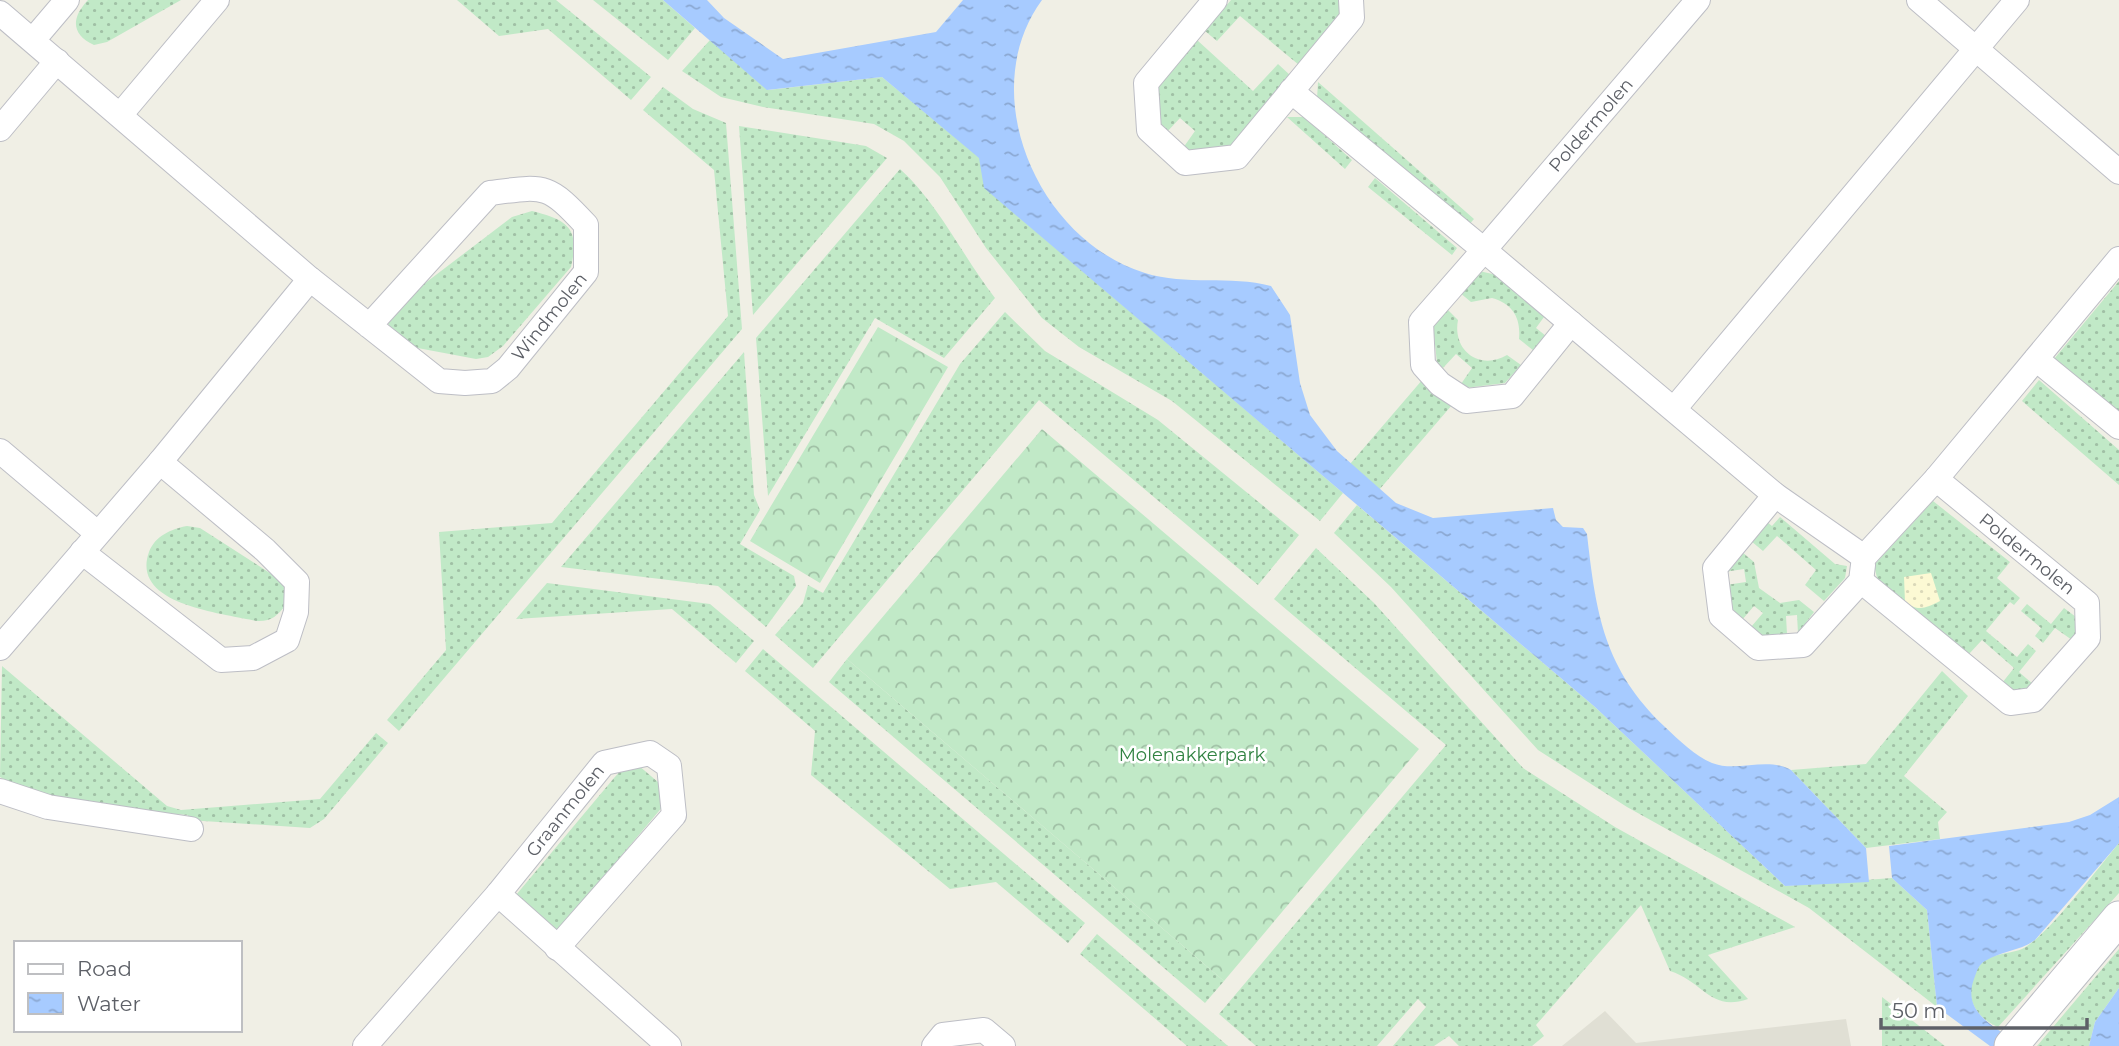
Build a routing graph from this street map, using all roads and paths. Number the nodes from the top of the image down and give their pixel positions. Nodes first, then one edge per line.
1 (67, 0) edge
2 (217, 0) edge
3 (1351, 0) edge
4 (1698, 0) edge
5 (1919, 0) edge
6 (2017, 0) edge
7 (1201, 5) edge
8 (0, 13) edge
9 (33, 40) junction
10 (1976, 48) junction
11 (57, 61) junction
12 (1291, 91) junction
13 (121, 114) junction
14 (0, 130) edge
15 (2119, 172) edge
16 (1484, 250) junction
17 (2119, 259) edge
18 (310, 279) junction
19 (1571, 323) junction
20 (369, 326) junction
21 (2036, 359) junction
22 (1674, 409) junction
23 (2119, 427) edge
24 (0, 451) edge
25 (160, 462) junction
26 (1936, 479) junction
27 (1775, 495) junction
28 (97, 533) junction
29 (82, 552) junction
30 (1863, 569) junction
31 (0, 648) edge
32 (0, 791) edge
33 (191, 829) dead end
34 (498, 894) junction
35 (2119, 918) edge
36 (557, 948) junction
37 (365, 1046) edge
38 (668, 1046) edge
39 (934, 1046) edge
40 (1003, 1046) edge
41 (2011, 1046) edge

1 - 9 street
2 - 13 street
3 - 12 street
4 - 16 street, Poldermolen
5 - 10 street
6 - 10 street
7 - 12 street
8 - 9 street, Windmolen
9 - 11 street, Windmolen
10 - 15 street
10 - 22 street
11 - 13 street, Windmolen
11 - 14 street
12 - 16 street, Poldermolen
13 - 18 street, Windmolen
16 - 19 street, Poldermolen
16 - 19 street, Poldermolen
17 - 21 street
18 - 20 street, Windmolen
18 - 25 street
19 - 22 street, Poldermolen
20 - 20 street, Windmolen
21 - 23 street
21 - 26 street
22 - 27 street, Poldermolen
24 - 28 street
25 - 28 street
25 - 29 street
26 - 30 street
26 - 30 street, Poldermolen
27 - 30 street, Poldermolen
27 - 30 street
28 - 29 street
29 - 31 street
32 - 33 street
34 - 36 street
34 - 36 street, Graanmolen
34 - 37 street, Graanmolen
35 - 41 street
36 - 38 street
39 - 40 street

